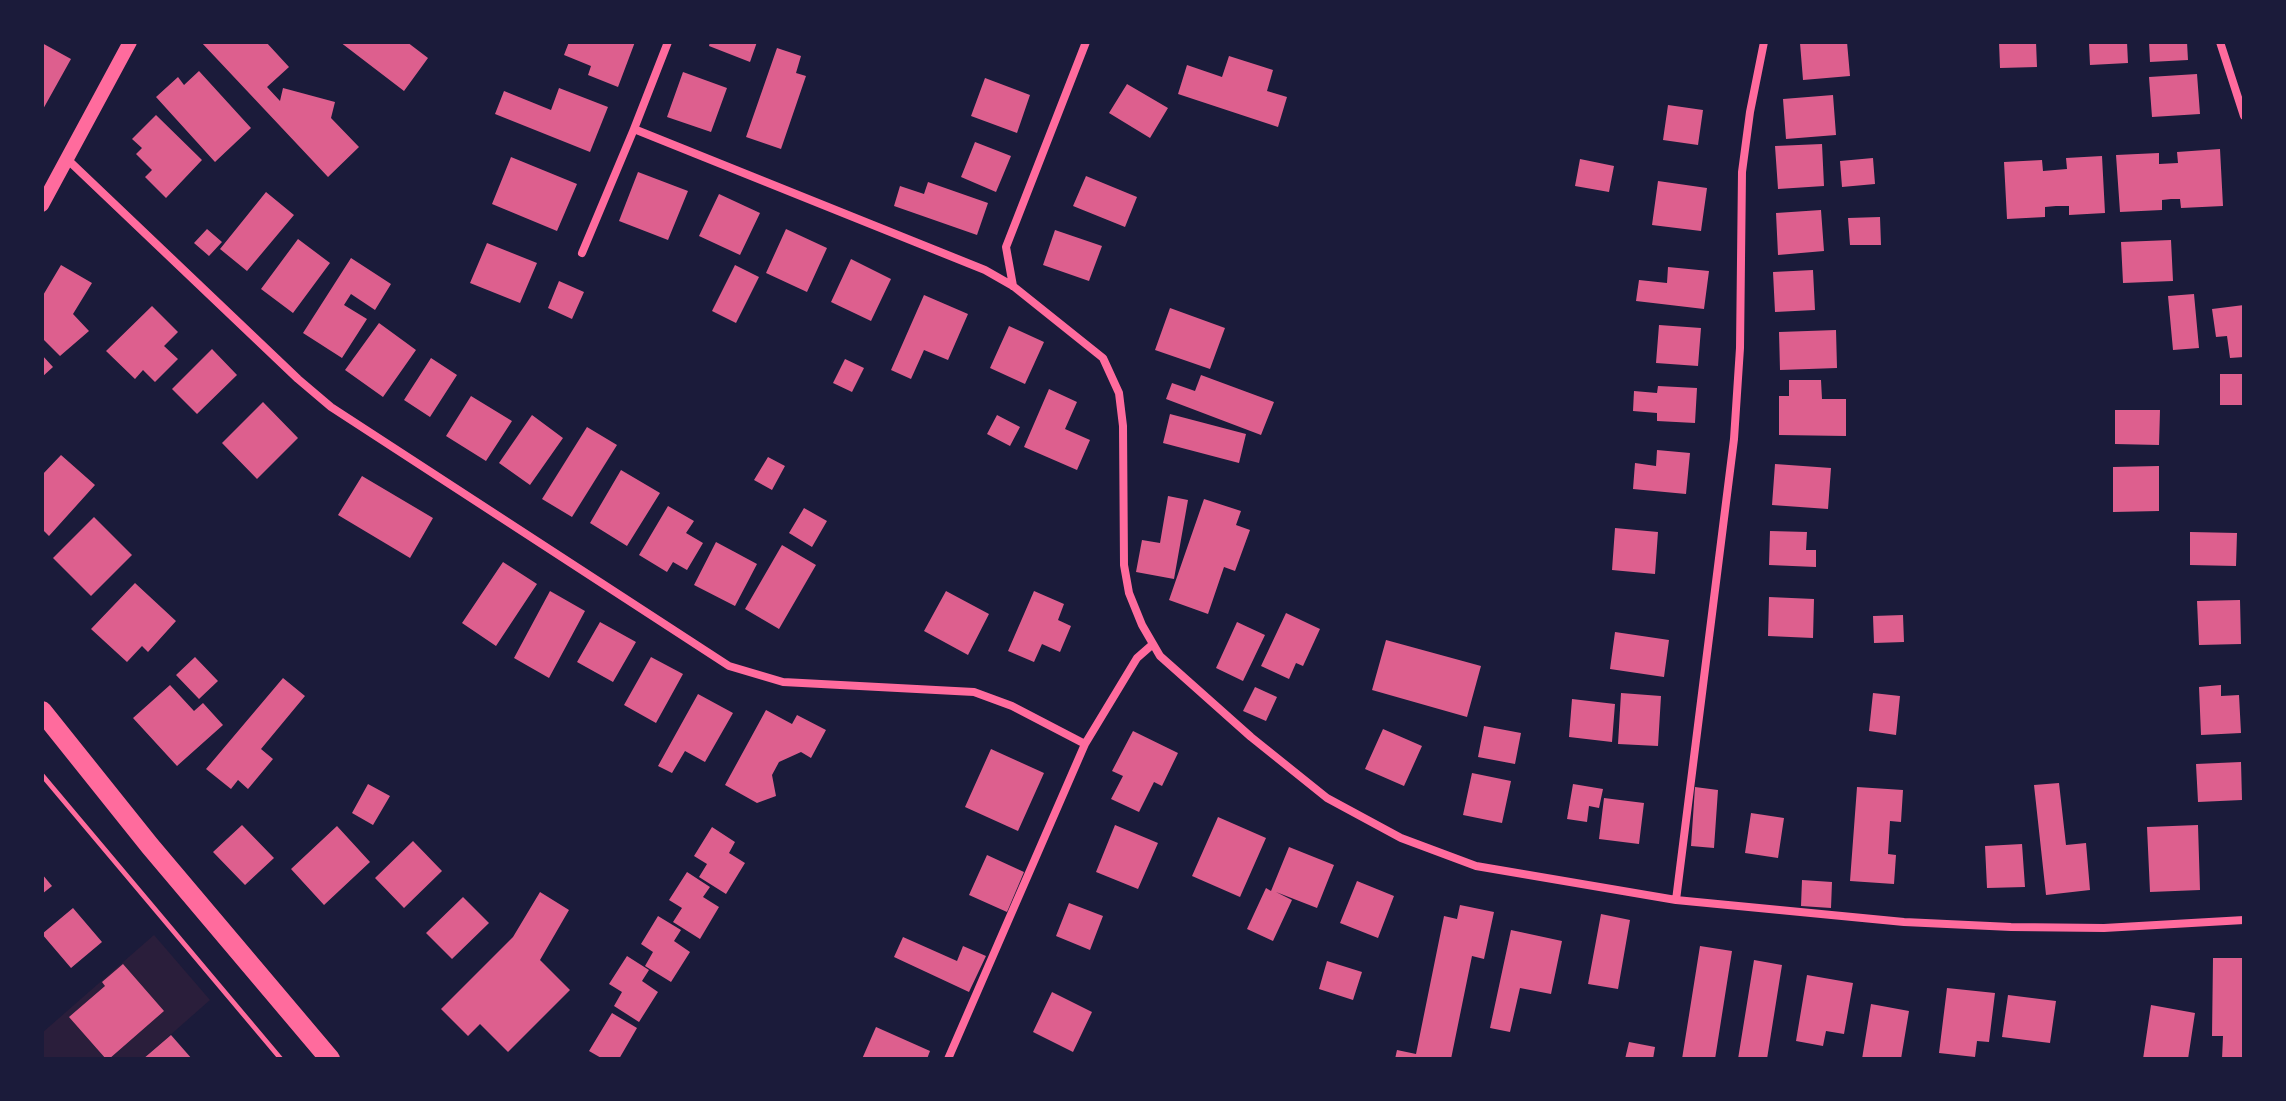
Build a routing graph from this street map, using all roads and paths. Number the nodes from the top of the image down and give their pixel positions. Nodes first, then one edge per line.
1 (130, 42) edge
2 (668, 42) edge
3 (1086, 42) edge
4 (1764, 42) edge
5 (2220, 42) edge
6 (2244, 116) edge
7 (634, 129) junction
8 (67, 159) junction
9 (42, 205) edge
10 (582, 253) dead end
11 (1013, 286) junction
12 (1153, 644) junction
13 (42, 711) edge
14 (1085, 744) junction
15 (42, 775) edge
16 (1676, 900) junction
17 (2244, 920) edge
18 (281, 1059) edge
19 (330, 1059) edge
20 (948, 1059) edge

1 - 8 street
2 - 7 street
3 - 11 street
4 - 16 street
5 - 6 street
7 - 10 street
7 - 11 street
8 - 9 street
8 - 14 street
11 - 12 street
12 - 14 street
12 - 16 street
13 - 19 main road
14 - 20 street
15 - 18 path
16 - 17 street

